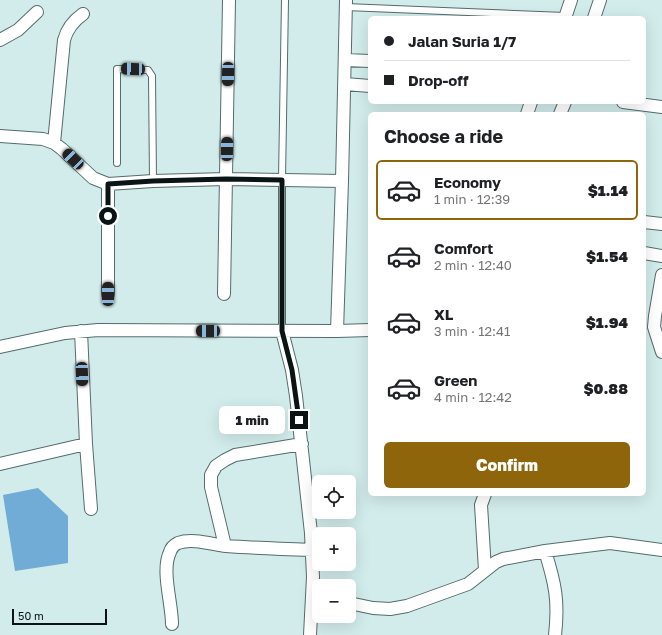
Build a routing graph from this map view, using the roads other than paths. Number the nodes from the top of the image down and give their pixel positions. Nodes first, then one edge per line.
1 (229, 0) edge
2 (285, 0) edge
3 (571, 0) edge
4 (600, 0) edge
5 (346, 4) edge
6 (37, 12) dead end
7 (82, 14) dead end
8 (548, 16) edge
9 (565, 16) edge
10 (595, 16) edge
11 (0, 40) edge
12 (345, 60) junction
13 (368, 61) edge
14 (345, 84) junction
15 (368, 86) edge
16 (639, 104) edge
17 (662, 107) edge
18 (0, 136) edge
19 (54, 143) junction
20 (117, 163) dead end
21 (226, 179) junction
22 (282, 180) junction
23 (153, 181) junction
24 (342, 181) junction
25 (108, 184) junction
26 (646, 222) edge
27 (662, 224) edge
28 (646, 253) edge
29 (662, 256) edge
30 (662, 275) edge
31 (661, 288) edge
32 (108, 294) dead end
33 (224, 294) dead end
34 (368, 330) edge
35 (81, 331) junction
36 (282, 331) junction
37 (338, 331) junction
38 (0, 346) edge
39 (662, 352) edge
40 (86, 444) junction
41 (302, 444) junction
42 (0, 464) edge
43 (484, 496) edge
44 (91, 509) dead end
45 (225, 546) junction
46 (312, 550) joint
47 (662, 550) edge
48 (545, 551) junction
49 (484, 570) junction
50 (313, 571) edge
51 (313, 577) joint
52 (356, 604) edge
53 (172, 624) dead end
54 (310, 635) edge
55 (556, 635) edge

1 - 21 street
2 - 22 lane
3 - 9 street
4 - 10 street
5 - 8 lane
5 - 12 street
6 - 11 street
7 - 19 street
12 - 13 street
12 - 14 street
14 - 15 street
14 - 24 street
16 - 17 street
18 - 19 street
19 - 25 street
20 - 23 lane
21 - 22 street
21 - 23 street
21 - 33 street
22 - 24 street
22 - 36 lane
23 - 25 street
24 - 37 street
25 - 32 street
26 - 27 street
28 - 29 street
30 - 31 street
31 - 39 street
34 - 37 street
35 - 36 street
35 - 38 street
35 - 40 street
36 - 37 street
36 - 41 street
40 - 42 street
40 - 44 street
41 - 45 street
41 - 46 street
43 - 49 street
45 - 46 street
45 - 53 street
47 - 48 street
48 - 49 street
48 - 55 street
49 - 52 street
50 - 51 street
51 - 54 street

